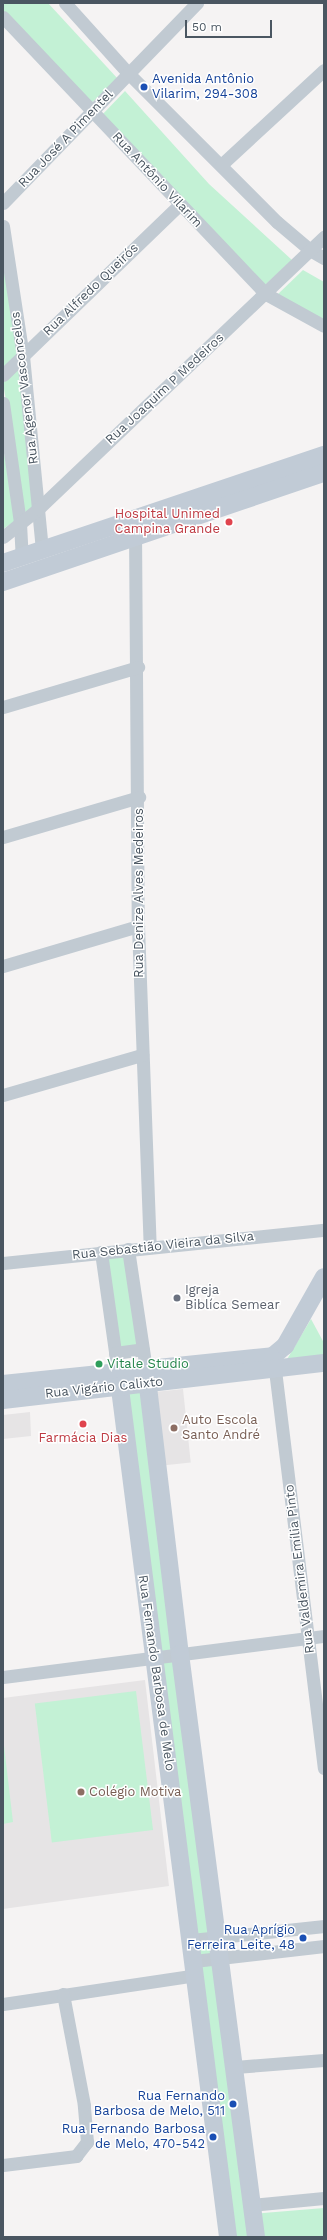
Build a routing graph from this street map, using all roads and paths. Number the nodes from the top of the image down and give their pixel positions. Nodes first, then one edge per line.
1 (65, 3) edge
2 (197, 3) edge
3 (3, 17) edge
4 (324, 70) edge
5 (129, 74) junction
6 (93, 112) junction
7 (221, 165) junction
8 (3, 203) edge
9 (179, 205) junction
10 (3, 226) edge
11 (324, 236) edge
12 (310, 250) junction
13 (324, 258) edge
14 (266, 294) junction
15 (324, 326) edge
16 (23, 356) junction
17 (3, 375) edge
18 (3, 403) edge
19 (324, 456) edge
20 (324, 473) edge
21 (38, 509) junction
22 (134, 519) junction
23 (20, 523) junction
24 (3, 537) edge
25 (135, 538) junction
26 (42, 549) junction
27 (22, 556) junction
28 (3, 563) edge
29 (3, 582) edge
30 (138, 667) junction
31 (3, 706) edge
32 (138, 797) junction
33 (3, 837) edge
34 (138, 926) junction
35 (3, 966) edge
36 (142, 1055) junction
37 (3, 1095) edge
38 (324, 1230) edge
39 (150, 1247) junction
40 (128, 1249) junction
41 (101, 1252) junction
42 (3, 1263) edge
43 (324, 1277) edge
44 (143, 1349) junction
45 (115, 1352) junction
46 (324, 1363) edge
47 (275, 1370) junction
48 (147, 1377) junction
49 (119, 1380) junction
50 (3, 1384) edge
51 (3, 1400) edge
52 (324, 1636) edge
53 (308, 1638) junction
54 (180, 1654) junction
55 (153, 1658) junction
56 (3, 1677) edge
57 (324, 1768) edge
58 (324, 1926) edge
59 (217, 1938) junction
60 (191, 1940) junction
61 (324, 1946) edge
62 (221, 1959) junction
63 (195, 1968) junction
64 (63, 1994) junction
65 (3, 2004) edge
66 (324, 2060) edge
67 (235, 2067) junction
68 (3, 2165) edge
69 (324, 2198) edge
70 (251, 2205) junction
71 (228, 2237) edge
72 (256, 2237) edge

1 - 5 street
2 - 5 street, Rua José A Pimentel
3 - 6 street, Rua Antônio Vilarim
4 - 7 street
5 - 6 street, Rua José A Pimentel
5 - 7 street
6 - 8 street, Rua José A Pimentel
6 - 9 street, Rua Antônio Vilarim
7 - 12 street
9 - 14 street, Rua Antônio Vilarim
9 - 16 street, Rua Alfredo Queirós
10 - 16 street, Rua Agenor Vasconcelos
11 - 12 street, Rua Joaquim P Medeiros
12 - 13 street
12 - 14 street, Rua Joaquim P Medeiros
14 - 15 street, Rua Antônio Vilarim
14 - 21 street, Rua Joaquim P Medeiros
16 - 17 street, Rua Alfredo Queirós
16 - 21 street, Rua Agenor Vasconcelos
18 - 23 street, Rua Agenor Vasconcelos
19 - 22 street
20 - 25 street
21 - 23 street, Rua Joaquim P Medeiros
21 - 26 street, Rua Agenor Vasconcelos
22 - 25 street, Rua Denize Alves Medeiros
22 - 26 street
23 - 24 street, Rua Joaquim P Medeiros
23 - 27 street, Rua Agenor Vasconcelos
25 - 29 street
25 - 30 street, Rua Denize Alves Medeiros
26 - 27 street
27 - 28 street
30 - 31 street
30 - 32 street, Rua Denize Alves Medeiros
32 - 33 street
32 - 34 street, Rua Denize Alves Medeiros
34 - 35 street
34 - 36 street, Rua Denize Alves Medeiros
36 - 37 street
36 - 39 street, Rua Denize Alves Medeiros
38 - 39 street, Rua Sebastião Vieira da Silva
39 - 40 street, Rua Sebastião Vieira da Silva
40 - 41 street, Rua Sebastião Vieira da Silva
40 - 44 street
41 - 42 street, Rua Sebastião Vieira da Silva
41 - 45 street, Rua Fernando Barbosa de Melo
43 - 48 street, Rua Vigário Calixto
44 - 45 street
44 - 48 street
45 - 49 street, Rua Fernando Barbosa de Melo
46 - 47 street, Rua Vigário Calixto
47 - 48 street, Rua Vigário Calixto
47 - 53 street, Rua Valdemira Emília Pinto
48 - 49 street, Rua Vigário Calixto
48 - 54 street, Rua Fernando Barbosa de Melo
49 - 50 street, Rua Vigário Calixto
49 - 51 street, Rua Vigário Calixto
49 - 55 street, Rua Fernando Barbosa de Melo
52 - 53 street
53 - 54 street
53 - 57 street, Rua Valdemira Emília Pinto
54 - 55 street
54 - 59 street, Rua Fernando Barbosa de Melo
55 - 56 street
55 - 60 street, Rua Fernando Barbosa de Melo
58 - 59 street
59 - 60 street
59 - 62 street, Rua Fernando Barbosa de Melo
60 - 63 street, Rua Fernando Barbosa de Melo
61 - 62 street
62 - 63 street
62 - 67 street, Rua Fernando Barbosa de Melo
63 - 64 street
63 - 71 street, Rua Fernando Barbosa de Melo
64 - 65 street
64 - 68 street
66 - 67 street
67 - 70 street, Rua Fernando Barbosa de Melo
69 - 70 street
70 - 72 street, Rua Fernando Barbosa de Melo

